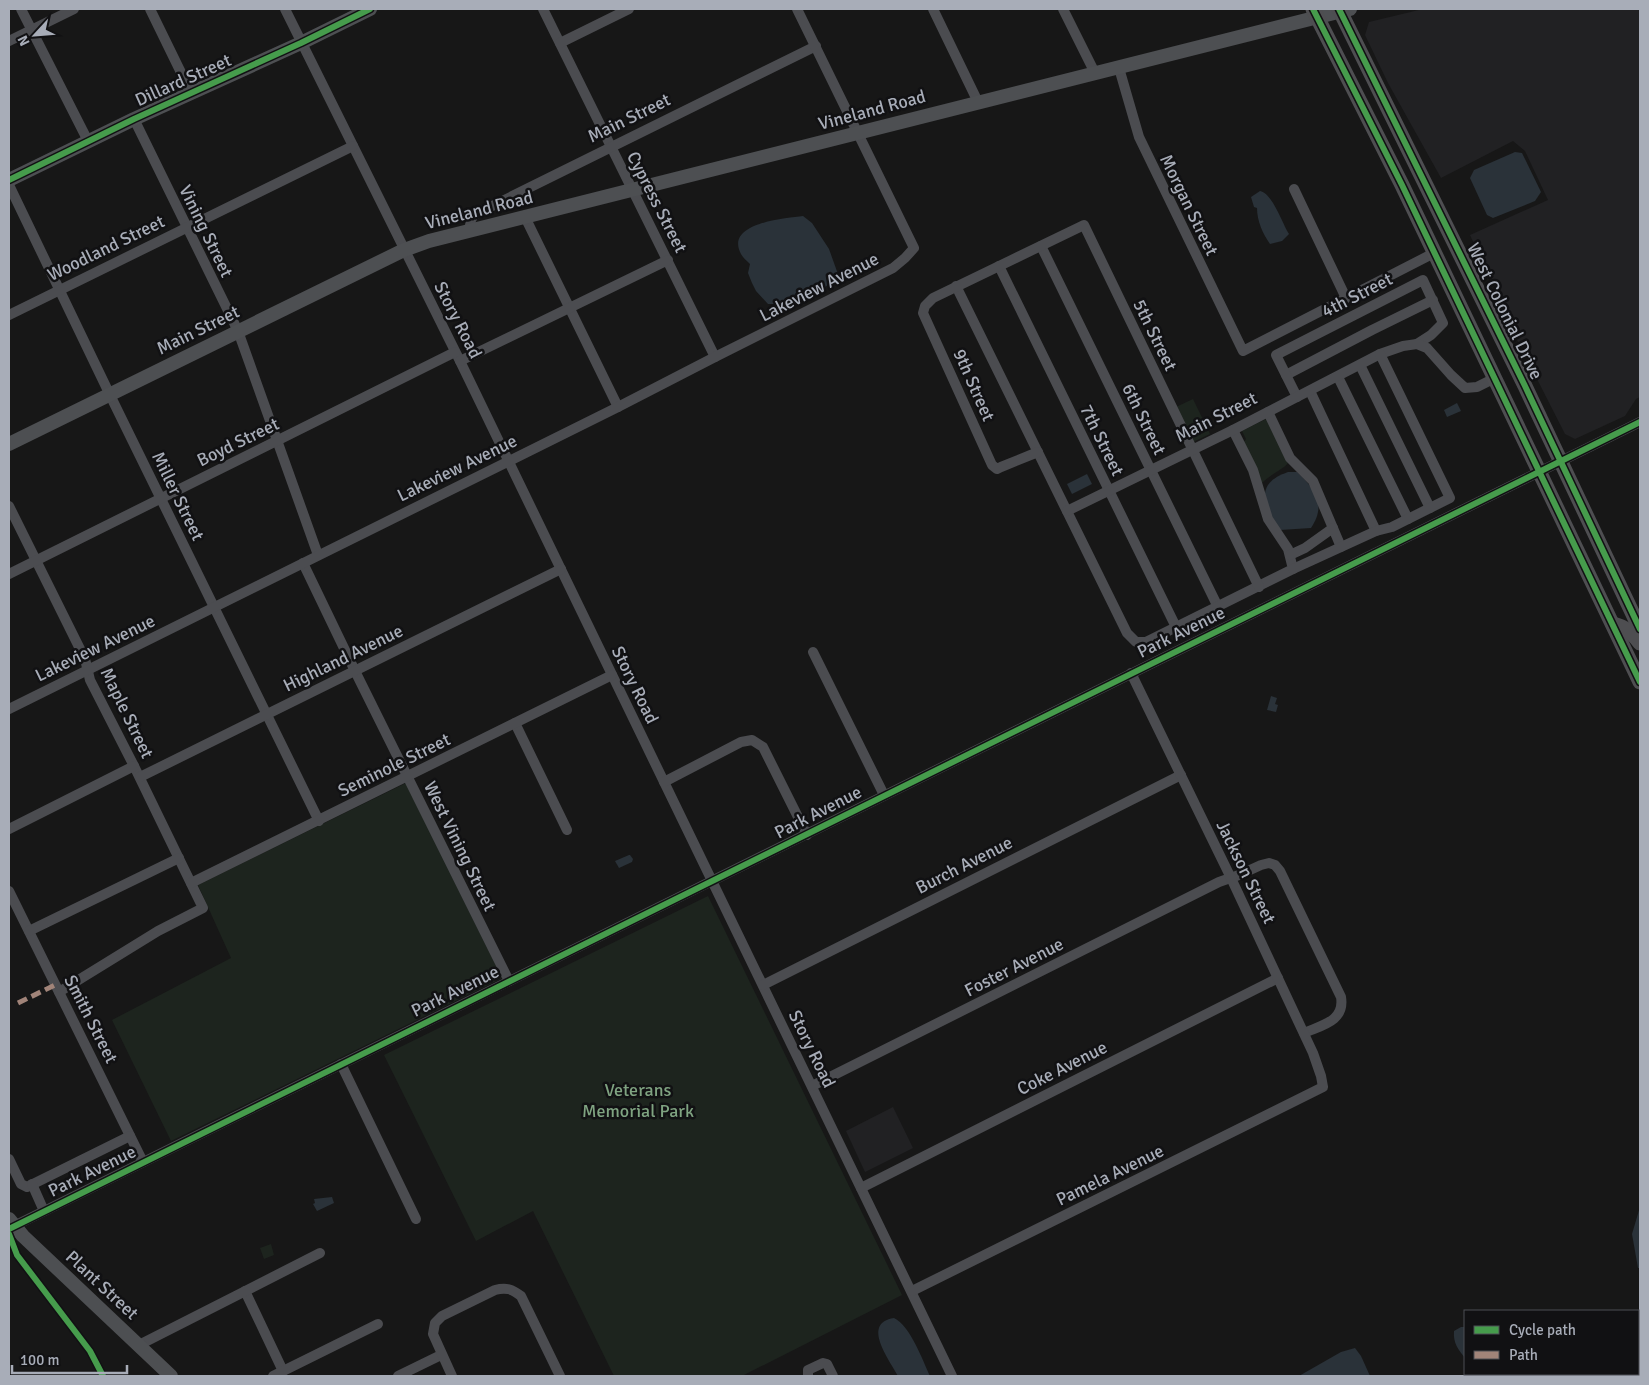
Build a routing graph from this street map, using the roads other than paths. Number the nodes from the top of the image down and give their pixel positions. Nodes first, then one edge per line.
1 (21, 9) edge
2 (74, 9) edge
3 (150, 9) edge
4 (285, 9) edge
5 (370, 9) edge
6 (543, 9) edge
7 (629, 9) edge
8 (797, 9) edge
9 (932, 9) edge
10 (1063, 9) edge
11 (1343, 10) edge
12 (1315, 13) edge
13 (32, 30) junction
14 (9, 41) edge
15 (301, 43) junction
16 (560, 43) junction
17 (816, 46) junction
18 (1119, 68) junction
19 (1095, 74) junction
20 (191, 93) junction
21 (978, 102) junction
22 (134, 119) junction
23 (859, 133) junction
24 (88, 141) junction
25 (352, 146) junction
26 (611, 148) junction
27 (9, 180) edge
28 (9, 185) edge
29 (1402, 185) junction
30 (1294, 189) dead end
31 (632, 191) junction
32 (525, 217) junction
33 (186, 227) junction
34 (469, 231) junction
35 (1041, 246) junction
36 (404, 250) junction
37 (1459, 252) junction
38 (1434, 254) junction
39 (668, 260) junction
40 (999, 266) junction
41 (956, 286) junction
42 (59, 290) junction
43 (1346, 298) junction
44 (1433, 300) junction
45 (570, 307) junction
46 (9, 315) edge
47 (1489, 315) junction
48 (238, 331) junction
49 (1417, 344) junction
50 (1380, 354) junction
51 (458, 356) junction
52 (715, 357) junction
53 (1360, 365) junction
54 (1286, 375) junction
55 (1338, 377) junction
56 (1495, 378) junction
57 (1310, 391) junction
58 (110, 395) junction
59 (1297, 397) junction
60 (618, 407) junction
61 (1268, 412) junction
62 (1640, 422) edge
63 (1233, 430) junction
64 (278, 441) junction
65 (9, 444) edge
66 (1194, 450) junction
67 (1038, 452) junction
68 (508, 460) junction
69 (1561, 461) junction
70 (1151, 470) junction
71 (1540, 471) junction
72 (1109, 491) junction
73 (160, 498) junction
74 (9, 506) edge
75 (1430, 508) junction
76 (1067, 511) junction
77 (1408, 519) junction
78 (1333, 528) junction
79 (1376, 531) junction
80 (1341, 547) junction
81 (318, 555) junction
82 (1290, 555) junction
83 (36, 561) junction
84 (303, 563) junction
85 (561, 569) junction
86 (1293, 570) junction
87 (9, 574) edge
88 (1259, 586) junction
89 (215, 607) junction
90 (1218, 607) junction
91 (1613, 624) junction
92 (1176, 627) junction
93 (1640, 628) edge
94 (1640, 643) edge
95 (813, 652) dead end
96 (88, 670) junction
97 (355, 671) junction
98 (1131, 673) junction
99 (612, 675) junction
100 (1640, 682) edge
101 (9, 709) edge
102 (267, 714) junction
103 (515, 723) junction
104 (134, 766) junction
105 (1181, 775) junction
106 (140, 777) junction
107 (408, 777) junction
108 (664, 782) junction
109 (884, 795) junction
110 (319, 821) junction
111 (9, 828) edge
112 (567, 830) dead end
113 (807, 835) junction
114 (178, 858) junction
115 (1231, 878) junction
116 (713, 881) junction
117 (191, 883) junction
118 (9, 891) edge
119 (29, 931) junction
120 (1278, 978) junction
121 (509, 982) junction
122 (763, 985) junction
123 (59, 992) junction
124 (1304, 1033) junction
125 (342, 1064) junction
126 (812, 1086) junction
127 (1323, 1088) joint
128 (130, 1136) junction
129 (9, 1159) edge
130 (143, 1162) junction
131 (32, 1184) junction
132 (861, 1188) junction
133 (44, 1211) junction
134 (416, 1219) dead end
135 (10, 1225) edge
136 (320, 1253) dead end
137 (245, 1291) junction
138 (912, 1291) junction
139 (378, 1324) dead end
140 (138, 1345) junction
141 (441, 1355) junction
142 (284, 1371) junction
143 (171, 1376) edge
144 (273, 1376) edge
145 (398, 1376) edge
146 (452, 1376) edge
147 (560, 1376) edge
148 (808, 1376) edge
149 (833, 1376) edge
150 (952, 1376) edge

1 - 13 street
2 - 13 street
3 - 20 street
4 - 15 street, Story Road
5 - 15 main road, Dillard Street
6 - 16 street, Cypress Street
7 - 16 street
8 - 17 street
9 - 21 street
10 - 19 street
11 - 12 main road, Vineland Road
11 - 37 highway, West Colonial Drive
12 - 18 main road, Vineland Road
12 - 29 highway
13 - 14 street
13 - 24 street
15 - 20 main road, Dillard Street
15 - 25 street, Story Road
16 - 26 street, Cypress Street
17 - 23 street
17 - 26 street, Main Street
18 - 19 main road, Vineland Road
18 - 43 street, Morgan Street
19 - 21 main road, Vineland Road
20 - 22 main road, Dillard Street
21 - 23 main road, Vineland Road
22 - 24 main road, Dillard Street
22 - 33 street, Vining Street
23 - 31 main road, Vineland Road
23 - 52 street, Lakeview Avenue
24 - 27 main road, Dillard Street
25 - 33 street, Woodland Street
25 - 36 street, Story Road
26 - 31 street, Cypress Street
26 - 34 street, Main Street
28 - 42 street, Miller Street
29 - 37 highway
29 - 38 highway
30 - 43 street
31 - 32 main road, Vineland Road
31 - 39 street, Cypress Street
32 - 34 main road, Vineland Road
32 - 45 street
33 - 42 street, Woodland Street
33 - 48 street, Vining Street
34 - 36 main road, Vineland Road
35 - 40 street, 5th Street
35 - 66 street, 5th Street
35 - 70 street, 6th Street
36 - 48 main road, Main Street
36 - 51 street, Story Road
37 - 47 highway, West Colonial Drive
38 - 43 street
38 - 47 highway
38 - 56 highway
39 - 45 street, Boyd Street
39 - 52 street, Cypress Street
40 - 41 street, 5th Street
40 - 72 street, 7th Street
41 - 67 street
41 - 67 street, 9th Street
42 - 46 street, Woodland Street
42 - 58 street, Miller Street
44 - 49 street, 4th Street
44 - 54 street
44 - 54 street, 4th Street
45 - 51 street, Boyd Street
45 - 60 street
47 - 69 highway, West Colonial Drive
48 - 58 main road, Main Street
48 - 64 street, Vining Street
49 - 50 street, Main Street
49 - 56 street
50 - 53 street, Main Street
50 - 75 street
51 - 64 street, Boyd Street
51 - 68 street, Story Road
52 - 60 street, Lakeview Avenue
53 - 55 street, Main Street
53 - 75 street
54 - 59 street, 4th Street
55 - 57 street, Main Street
55 - 77 street
56 - 71 highway
57 - 59 street, Main Street
57 - 79 street
58 - 65 main road, Main Street
58 - 73 street, Miller Street
59 - 61 street, Main Street
60 - 68 street, Lakeview Avenue
61 - 63 street, Main Street
61 - 78 street
62 - 69 street, Park Avenue
63 - 66 street, Main Street
63 - 82 street
64 - 73 street, Boyd Street
64 - 81 street, Vining Street
66 - 70 street, Main Street
66 - 88 street, 5th Street
67 - 76 street
68 - 81 street, Lakeview Avenue
68 - 85 street, Story Road
69 - 71 street, Park Avenue
69 - 93 highway, West Colonial Drive
70 - 72 street, Main Street
70 - 90 street, 6th Street
71 - 91 highway
71 - 98 street, Park Avenue
72 - 76 street, Main Street
72 - 92 street, 7th Street
73 - 83 street, Boyd Street
73 - 89 street, Miller Street
74 - 83 street, Maple Street
75 - 77 street
76 - 92 street
77 - 79 street
78 - 80 street
78 - 82 street
79 - 80 street
80 - 86 street
81 - 84 street, Lakeview Avenue
82 - 86 street
83 - 87 street, Boyd Street
83 - 96 street, Maple Street
84 - 89 street, Lakeview Avenue
84 - 97 street
85 - 97 street, Highland Avenue
85 - 99 street, Story Road
86 - 88 street
88 - 90 street
89 - 96 street, Lakeview Avenue
89 - 102 street, Miller Street
90 - 92 street
91 - 94 highway
91 - 100 highway
95 - 109 street
96 - 101 street, Lakeview Avenue
96 - 104 street, Maple Street
97 - 102 street, Highland Avenue
97 - 107 street, West Vining Street
98 - 105 street, Jackson Street
98 - 109 street, Park Avenue
99 - 103 street, Seminole Street
99 - 108 street, Story Road
102 - 106 street, Highland Avenue
102 - 110 street, Miller Street
103 - 107 street, Seminole Street
103 - 112 street
104 - 106 street, Maple Street
104 - 111 street
105 - 115 street, Jackson Street
105 - 122 street, Burch Avenue
106 - 114 street, Maple Street
107 - 110 street, Seminole Street
107 - 121 street, West Vining Street
108 - 113 street
108 - 116 street, Story Road
109 - 113 street, Park Avenue
110 - 117 street, Seminole Street
113 - 116 street, Park Avenue
114 - 117 street, Maple Street
114 - 119 street
115 - 120 street, Jackson Street
115 - 124 street, Foster Avenue
115 - 126 street, Foster Avenue
116 - 121 street, Park Avenue
116 - 122 street, Story Road
117 - 123 street, Maple Street
118 - 119 street, Smith Street
119 - 123 street, Smith Street
120 - 124 street, Jackson Street
120 - 132 street, Coke Avenue
121 - 125 street, Park Avenue
122 - 126 street, Story Road
123 - 128 street, Smith Street
124 - 127 street, Jackson Street
125 - 130 street, Park Avenue
125 - 134 street
126 - 132 street, Story Road
127 - 138 street, Pamela Avenue
128 - 130 street, Smith Street
128 - 131 street
129 - 131 street
130 - 133 street, Park Avenue
131 - 133 street
132 - 138 street, Story Road
133 - 135 street, Park Avenue
135 - 140 main road, Plant Street
136 - 137 street
137 - 140 street
137 - 142 street
138 - 150 street, Story Road
139 - 142 street
140 - 143 main road, Plant Street
141 - 145 street
141 - 146 street
141 - 147 street
142 - 144 street
148 - 149 street

